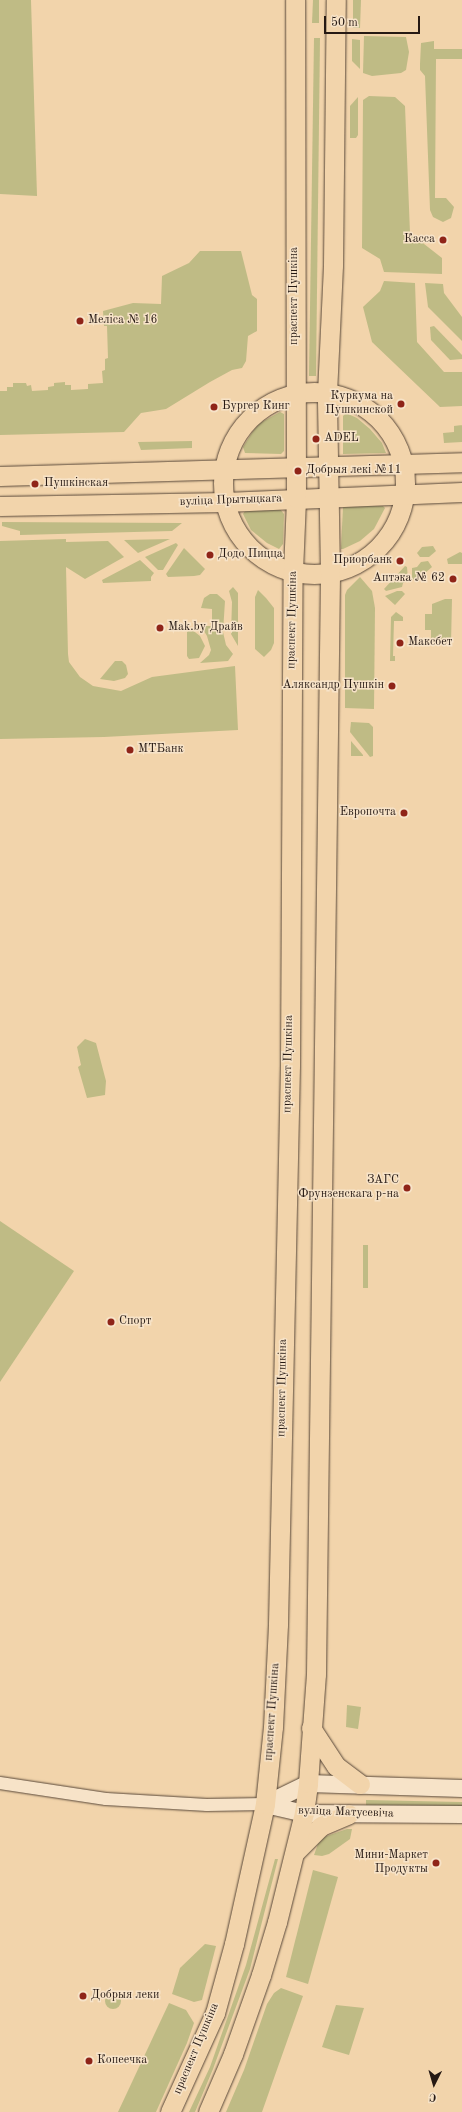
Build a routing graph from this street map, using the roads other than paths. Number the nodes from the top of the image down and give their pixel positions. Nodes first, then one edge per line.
1 (295, 0) edge
2 (336, 0) edge
3 (327, 393) junction
4 (296, 394) junction
5 (462, 462) edge
6 (403, 464) junction
7 (328, 467) junction
8 (296, 468) junction
9 (224, 470) junction
10 (0, 476) edge
11 (462, 492) edge
12 (404, 494) junction
13 (329, 497) junction
14 (296, 498) junction
15 (225, 502) junction
16 (0, 506) edge
17 (293, 571) junction
18 (330, 573) junction
19 (311, 1728) junction
20 (0, 1782) edge
21 (308, 1783) junction
22 (360, 1784) junction
23 (462, 1788) edge
24 (265, 1804) junction
25 (304, 1813) junction
26 (349, 1814) junction
27 (462, 1814) edge
28 (293, 1855) junction
29 (170, 2112) edge
30 (208, 2112) edge

1 - 4 main road, праспект Пушкіна
2 - 3 main road
3 - 4 main road
3 - 6 main road
3 - 7 main road
4 - 8 main road, праспект Пушкіна
4 - 9 main road
5 - 6 main road
6 - 7 main road
6 - 12 main road
7 - 8 main road
7 - 13 main road
8 - 9 main road
8 - 14 main road, праспект Пушкіна
9 - 10 main road
9 - 15 main road
11 - 12 main road, вуліца Прытыцкага
12 - 13 main road, вуліца Прытыцкага
12 - 18 main road
13 - 14 main road, вуліца Прытыцкага
13 - 18 main road
14 - 15 main road, вуліца Прытыцкага
14 - 17 main road, праспект Пушкіна
15 - 16 main road, вуліца Прытыцкага
15 - 17 main road
17 - 18 main road
17 - 24 main road, праспект Пушкіна
18 - 19 main road
19 - 21 main road
19 - 22 main road
20 - 24 street
21 - 22 main road, вуліца Матусевіча
21 - 24 main road, вуліца Матусевіча
21 - 25 main road
22 - 23 main road, вуліца Матусевіча
24 - 25 main road, вуліца Матусевіча
24 - 29 main road, праспект Пушкіна
25 - 26 main road, вуліца Матусевіча
25 - 28 main road
26 - 27 main road, вуліца Матусевіча
26 - 28 main road
28 - 30 main road

